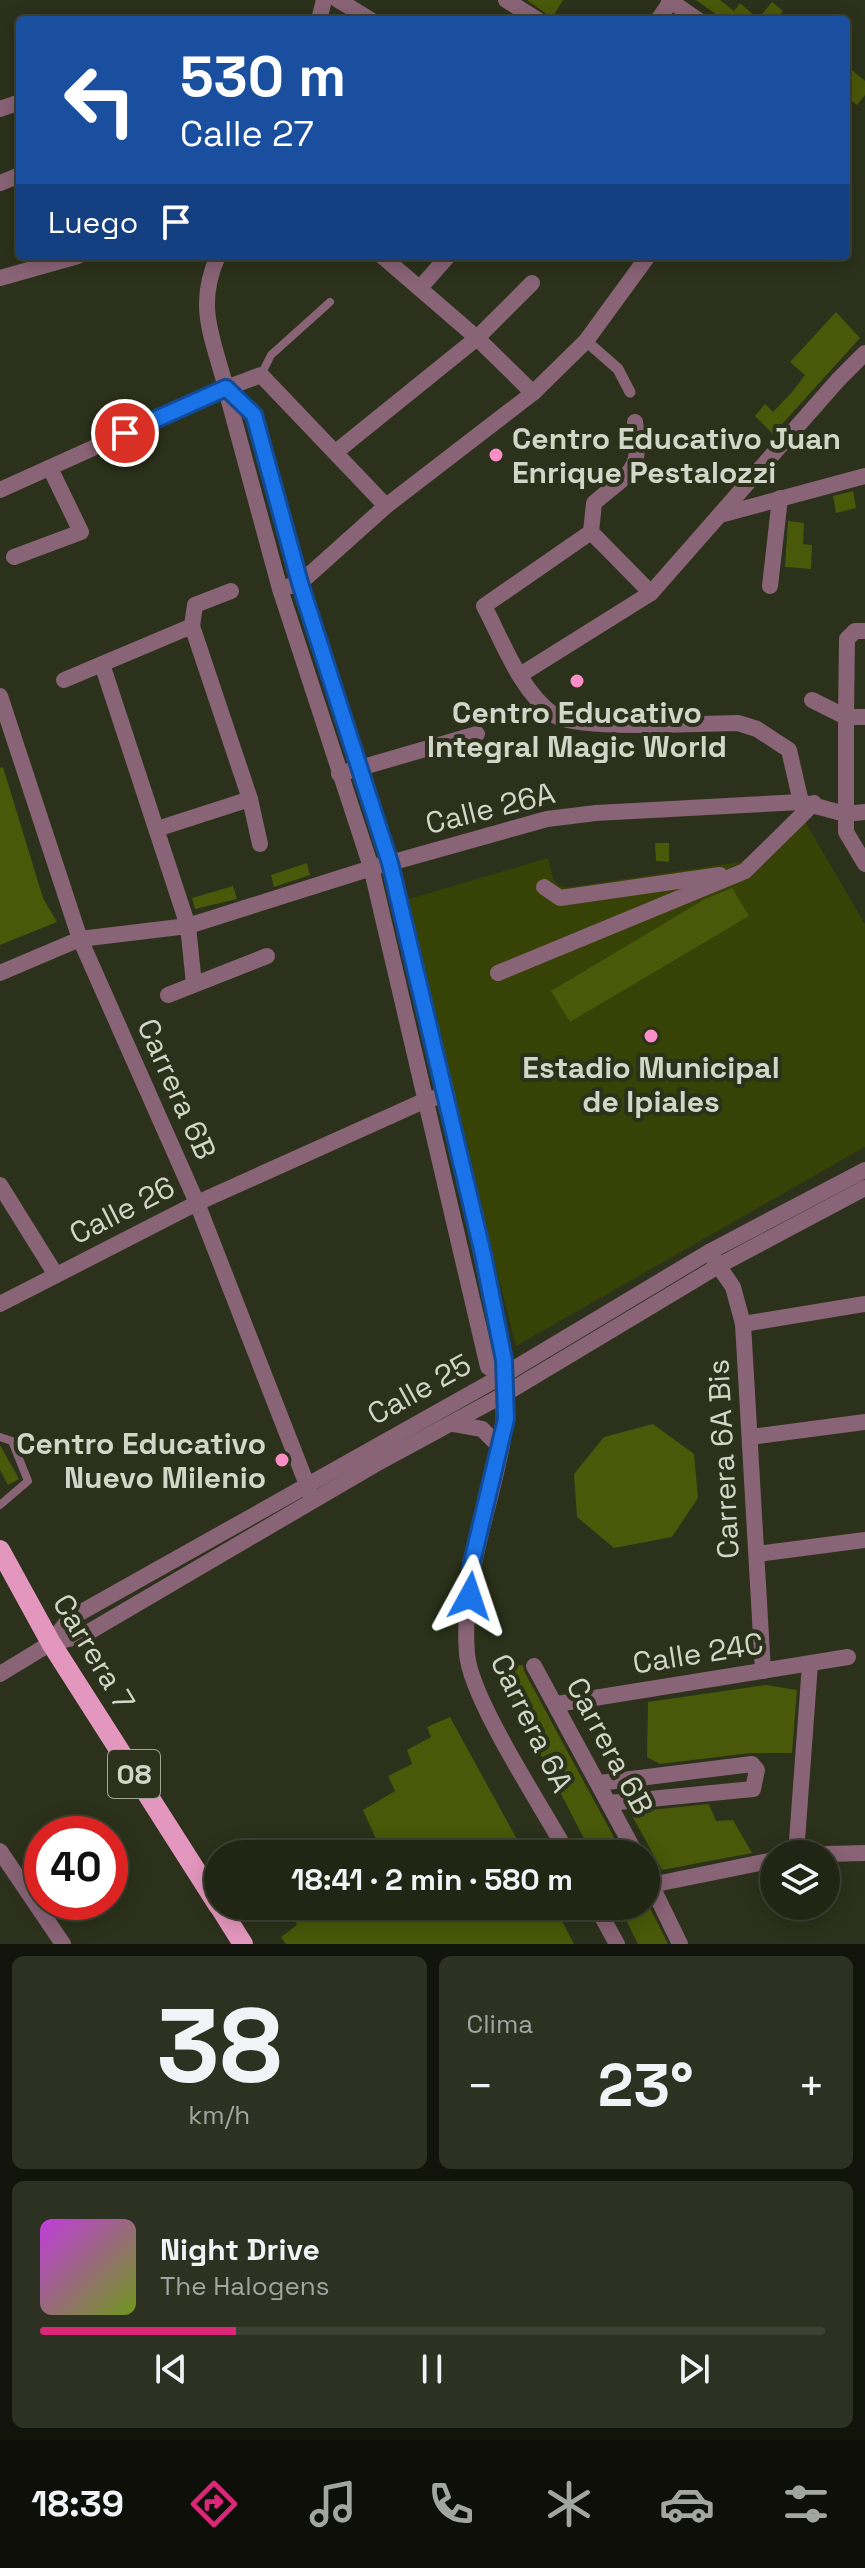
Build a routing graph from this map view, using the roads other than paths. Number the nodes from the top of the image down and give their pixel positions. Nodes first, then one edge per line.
1 (338, 0) edge
2 (506, 0) edge
3 (670, 0) edge
4 (364, 16) edge
5 (532, 16) edge
6 (692, 16) edge
7 (64, 260) edge
8 (216, 260) edge
9 (387, 260) edge
10 (444, 260) edge
11 (645, 260) edge
12 (0, 278) edge
13 (532, 283) dead end
14 (420, 288) junction
15 (330, 302) dead end
16 (477, 338) junction
17 (586, 341) junction
18 (865, 353) edge
19 (261, 375) junction
20 (226, 388) junction
21 (630, 392) dead end
22 (533, 393) junction
23 (635, 422) dead end
24 (337, 451) junction
25 (50, 468) junction
26 (865, 476) edge
27 (0, 490) edge
28 (780, 498) junction
29 (386, 506) junction
30 (718, 515) junction
31 (591, 532) junction
32 (14, 557) dead end
33 (300, 583) junction
34 (770, 586) dead end
35 (280, 589) junction
36 (231, 591) dead end
37 (651, 593) junction
38 (192, 626) junction
39 (865, 631) edge
40 (102, 664) junction
41 (520, 675) junction
42 (64, 680) dead end
43 (0, 696) edge
44 (812, 700) dead end
45 (846, 717) junction
46 (865, 717) edge
47 (477, 734) dead end
48 (360, 769) junction
49 (339, 774) junction
50 (250, 799) junction
51 (808, 802) junction
52 (865, 812) edge
53 (845, 814) junction
54 (157, 829) junction
55 (260, 844) dead end
56 (390, 863) junction
57 (865, 864) edge
58 (371, 867) junction
59 (745, 871) junction
60 (544, 887) dead end
61 (188, 926) junction
62 (80, 939) junction
63 (267, 956) dead end
64 (0, 973) edge
65 (498, 973) dead end
66 (194, 984) junction
67 (168, 995) dead end
68 (447, 1095) junction
69 (426, 1100) junction
70 (865, 1170) edge
71 (0, 1185) edge
72 (865, 1188) edge
73 (197, 1203) junction
74 (715, 1258) junction
75 (56, 1275) junction
76 (0, 1304) edge
77 (865, 1304) edge
78 (743, 1324) junction
79 (502, 1376) junction
80 (505, 1394) junction
81 (865, 1422) edge
82 (454, 1424) junction
83 (0, 1437) edge
84 (751, 1437) junction
85 (501, 1448) junction
86 (305, 1484) junction
87 (314, 1500) junction
88 (0, 1505) edge
89 (865, 1540) edge
90 (0, 1550) edge
91 (757, 1554) junction
92 (51, 1643) junction
93 (848, 1657) dead end
94 (810, 1664) junction
95 (534, 1666) dead end
96 (763, 1671) junction
97 (0, 1674) edge
98 (557, 1704) junction
99 (599, 1783) junction
100 (609, 1803) junction
101 (560, 1840) edge
102 (629, 1840) edge
103 (797, 1840) edge
104 (0, 1851) edge
105 (865, 1853) edge
106 (840, 1854) edge
107 (760, 1862) edge
108 (660, 1878) edge
109 (204, 1884) edge
110 (660, 1903) edge
111 (227, 1920) edge
112 (604, 1920) edge
113 (63, 1944) edge
114 (243, 1944) edge
115 (617, 1944) edge
116 (680, 1944) edge

1 - 4 street
2 - 5 street
3 - 6 street
7 - 12 street
8 - 20 street
9 - 14 street
10 - 14 street
11 - 17 street
13 - 16 street
14 - 16 street
15 - 19 lane
16 - 22 street
16 - 24 street
17 - 21 street
17 - 22 street
18 - 30 street
19 - 20 street
19 - 24 street
20 - 25 street
20 - 33 street, Carrera 6A
20 - 35 street, Carrera 6A
22 - 29 street
23 - 31 street
24 - 29 street
25 - 27 street
25 - 32 street
26 - 28 street
28 - 30 street
28 - 34 street
29 - 33 street
30 - 37 street
31 - 37 street
31 - 41 street
33 - 35 street
33 - 48 street, Carrera 6A
35 - 49 street, Carrera 6A
36 - 38 street
37 - 41 street
38 - 40 street
38 - 50 street
39 - 45 street
40 - 42 street
40 - 54 street
41 - 51 street
43 - 62 street, Carrera 6B
44 - 45 street
45 - 46 street
45 - 53 street
47 - 48 street
48 - 49 street
48 - 56 street, Carrera 6A
49 - 58 street, Carrera 6A
50 - 54 street
50 - 55 street
51 - 53 street, Calle 26A
51 - 56 street, Calle 26A
51 - 59 street
52 - 53 street, Calle 26A
53 - 57 street
54 - 61 street
56 - 58 street, Calle 26A
56 - 68 street, Carrera 6A
58 - 61 street, Calle 26A
58 - 69 street, Carrera 6A
59 - 60 street
59 - 65 street
61 - 62 street, Calle 26A
61 - 66 street
62 - 64 street, Calle 26A
62 - 73 street, Carrera 6B
63 - 66 street
66 - 67 street
68 - 69 street, Calle 26
68 - 79 street, Carrera 6A
69 - 73 street, Calle 26
69 - 79 street, Carrera 6A
70 - 74 street, Calle 25
71 - 75 street
72 - 74 street, Calle 25
73 - 75 street, Calle 26
73 - 86 street, Carrera 6B
74 - 78 street, Carrera 6A Bis
74 - 79 street, Calle 25
74 - 80 street, Calle 25
75 - 76 street, Calle 26
77 - 78 street
78 - 84 street, Carrera 6A Bis
79 - 80 street, Carrera 6A
79 - 86 street, Calle 25
80 - 82 street, Calle 25
80 - 85 street, Carrera 6A
81 - 84 street
82 - 85 street
82 - 87 street, Calle 25
83 - 88 lane
84 - 91 street, Carrera 6A Bis
85 - 101 street, Carrera 6A
86 - 87 street, Carrera 6B
86 - 92 street, Calle 25
87 - 92 street, Calle 25
89 - 91 street
90 - 92 main road, Carrera 7 / 08
91 - 96 street, Carrera 6A Bis
92 - 97 street, Calle 25
92 - 109 main road, Carrera 7 / 08
93 - 94 street, Calle 24C
94 - 96 street, Calle 24C
94 - 103 street
95 - 98 street, Carrera 6B
96 - 98 street, Calle 24C
98 - 99 street, Carrera 6B
99 - 100 street, Carrera 6B
99 - 100 street
100 - 102 street, Carrera 6B
104 - 113 street
105 - 106 street
107 - 108 street
110 - 116 street
111 - 114 main road, Carrera 7 / 08
112 - 115 street

